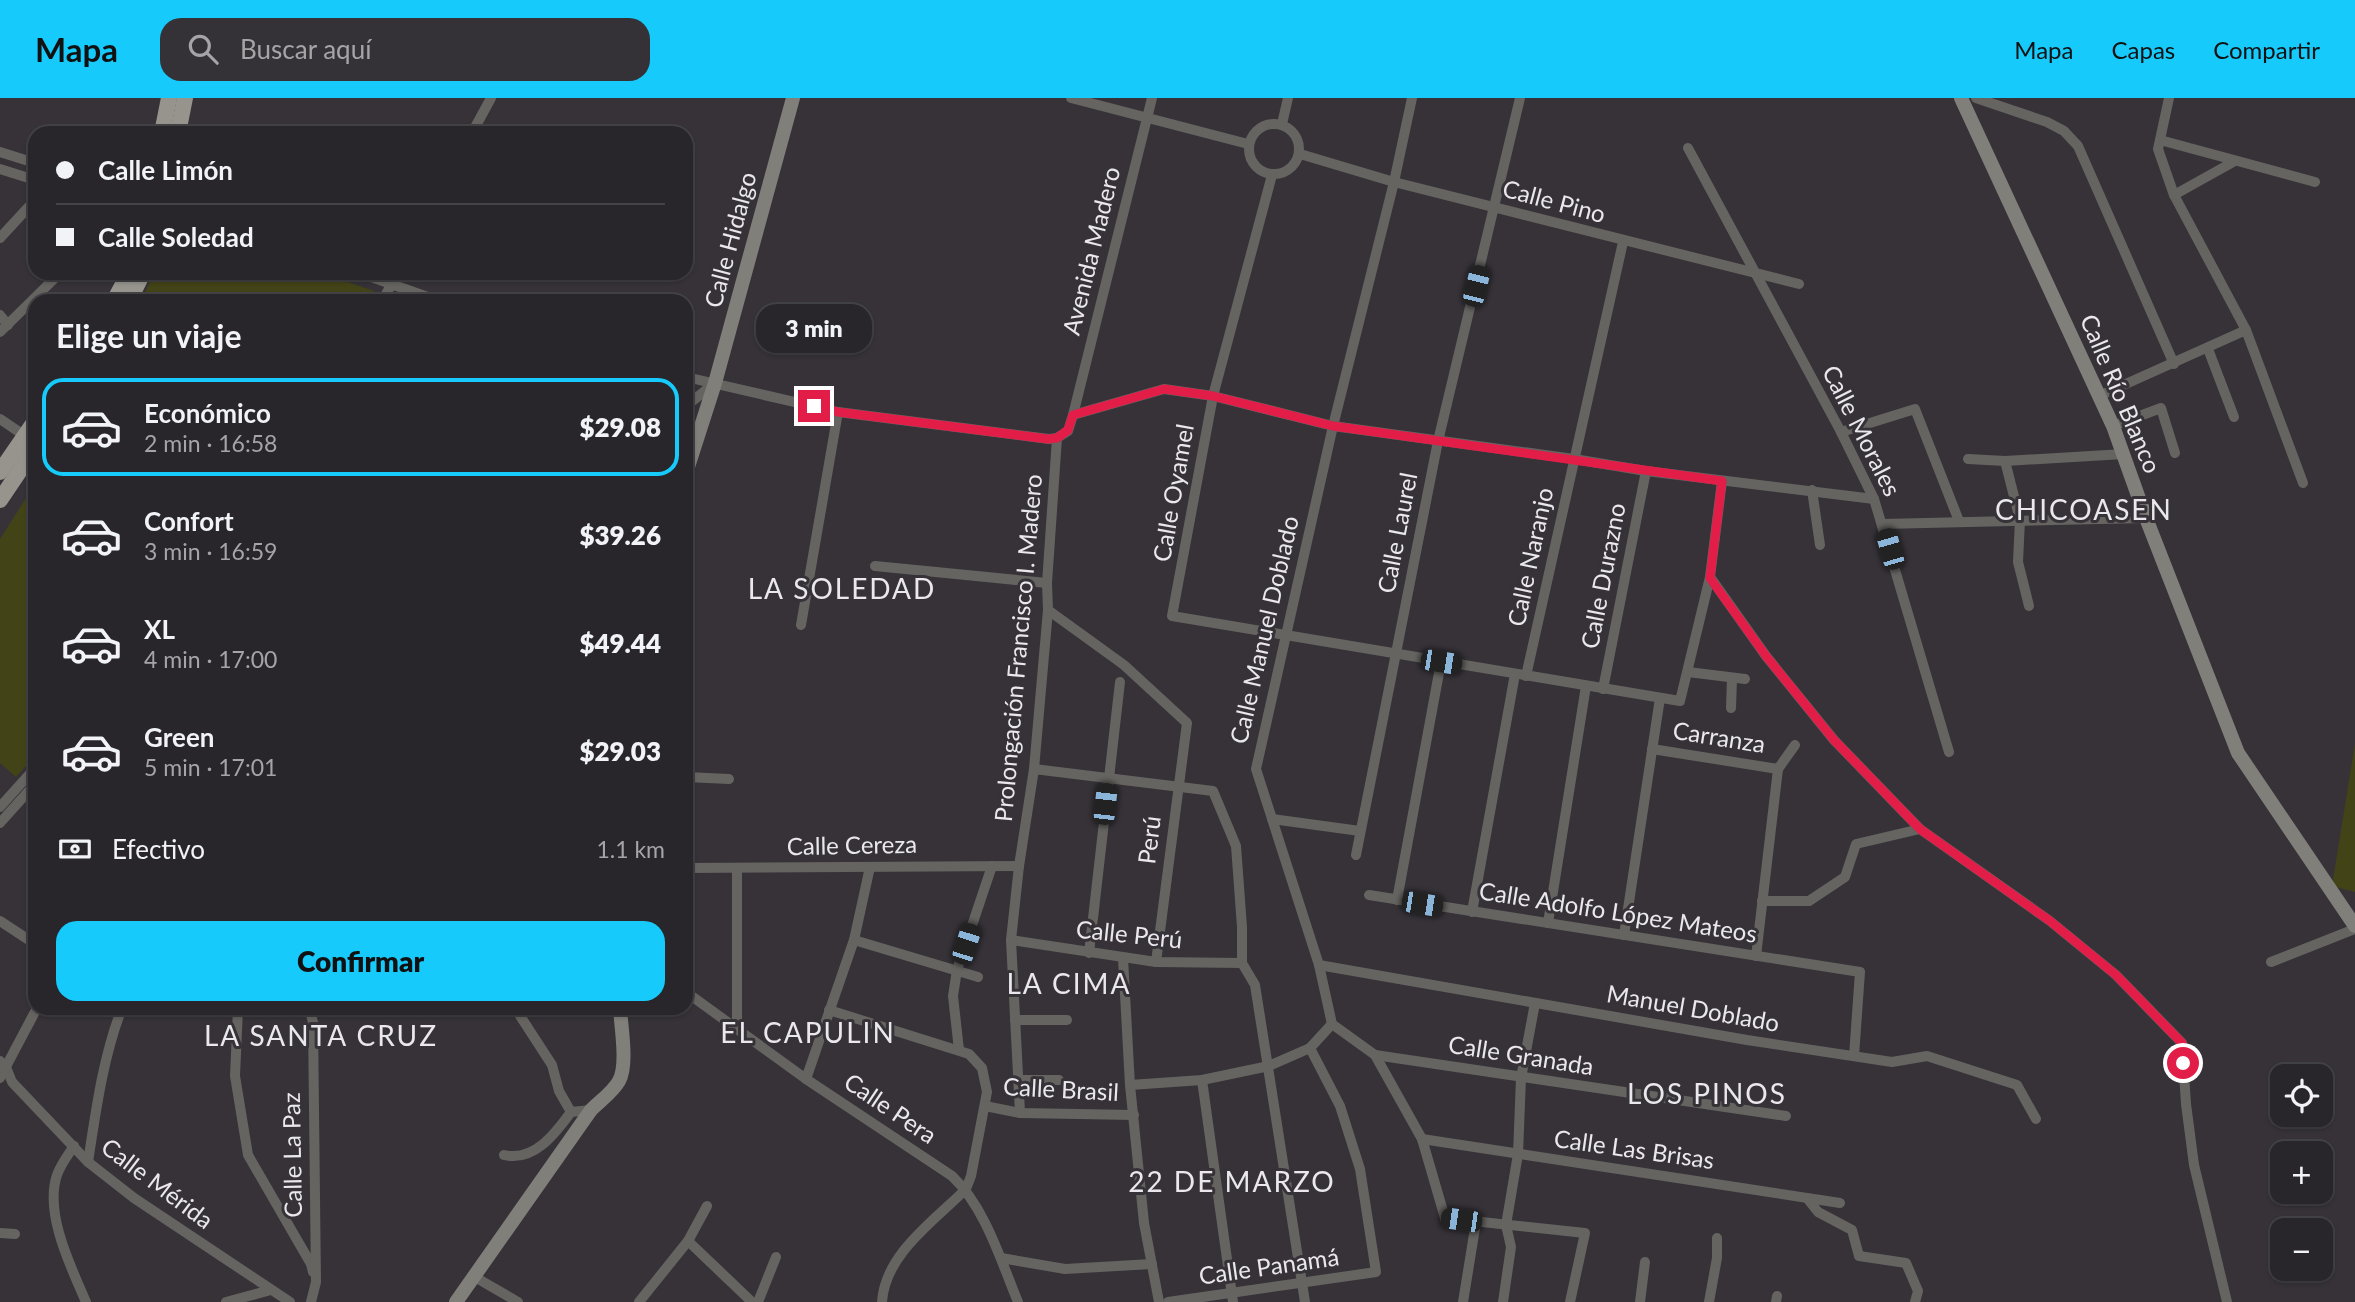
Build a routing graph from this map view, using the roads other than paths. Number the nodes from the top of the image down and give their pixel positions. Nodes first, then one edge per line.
1 (169, 98) edge
2 (185, 98) edge
3 (491, 98) edge
4 (793, 98) edge
5 (1071, 98) edge
6 (1152, 98) edge
7 (1288, 98) edge
8 (1412, 98) edge
9 (1520, 98) edge
10 (1961, 98) edge
11 (1976, 98) edge
12 (2169, 98) edge
13 (1146, 119) junction
14 (1282, 124) junction
15 (163, 126) edge
16 (179, 126) edge
17 (476, 126) edge
18 (2160, 140) junction
19 (1248, 144) junction
20 (1688, 148) dead end
21 (0, 152) edge
22 (1300, 154) junction
23 (2235, 160) junction
24 (28, 161) edge
25 (0, 169) edge
26 (1272, 176) junction
27 (28, 178) edge
28 (1394, 182) junction
29 (2315, 182) dead end
30 (2174, 195) junction
31 (28, 208) edge
32 (1495, 208) junction
33 (0, 238) edge
34 (1623, 242) junction
35 (1755, 275) junction
36 (53, 280) edge
37 (380, 280) edge
38 (394, 280) edge
39 (392, 284) junction
40 (1799, 284) dead end
41 (39, 294) edge
42 (386, 294) edge
43 (420, 294) edge
44 (28, 305) edge
45 (0, 315) edge
46 (4, 329) edge
47 (2246, 330) junction
48 (2208, 349) junction
49 (2174, 364) junction
50 (693, 378) edge
51 (715, 383) junction
52 (1213, 396) junction
53 (2099, 396) junction
54 (693, 400) edge
55 (838, 412) junction
56 (1073, 415) junction
57 (2234, 417) dead end
58 (0, 419) edge
59 (1333, 426) junction
60 (2113, 426) junction
61 (1841, 432) junction
62 (28, 438) edge
63 (1057, 438) junction
64 (1438, 441) junction
65 (28, 445) edge
66 (28, 448) edge
67 (693, 451) edge
68 (2175, 453) dead end
69 (2124, 454) junction
70 (1574, 459) junction
71 (1968, 459) dead end
72 (2005, 461) junction
73 (1646, 471) junction
74 (0, 472) edge
75 (1722, 481) junction
76 (2303, 483) dead end
77 (1812, 490) junction
78 (1874, 499) junction
79 (0, 500) edge
80 (2146, 519) junction
81 (2020, 520) junction
82 (1959, 521) junction
83 (1882, 524) junction
84 (1820, 545) dead end
85 (876, 566) dead end
86 (1710, 578) junction
87 (1047, 583) junction
88 (2029, 606) dead end
89 (1048, 610) junction
90 (801, 625) dead end
91 (1286, 636) junction
92 (1395, 654) junction
93 (1441, 662) junction
94 (1688, 673) junction
95 (1520, 675) junction
96 (1732, 678) junction
97 (1745, 679) dead end
98 (1120, 682) dead end
99 (1586, 686) junction
100 (1603, 689) junction
101 (1660, 698) junction
102 (1731, 708) dead end
103 (1795, 745) dead end
104 (1652, 749) junction
105 (1949, 752) dead end
106 (1034, 769) junction
107 (1778, 769) junction
108 (28, 776) edge
109 (693, 777) edge
110 (729, 779) dead end
111 (1108, 779) junction
112 (1178, 788) junction
113 (28, 798) edge
114 (0, 807) edge
115 (1272, 819) junction
116 (0, 823) edge
117 (1920, 829) junction
118 (1360, 831) junction
119 (1356, 855) dead end
120 (992, 866) junction
121 (1019, 866) junction
122 (870, 867) junction
123 (693, 868) edge
124 (737, 868) junction
125 (1368, 895) dead end
126 (1397, 900) junction
127 (1762, 901) junction
128 (1472, 912) junction
129 (0, 921) edge
130 (1548, 923) junction
131 (2355, 928) edge
132 (1624, 935) junction
133 (28, 939) edge
134 (853, 940) junction
135 (1011, 940) junction
136 (1089, 953) junction
137 (1756, 956) junction
138 (1123, 958) junction
139 (1156, 962) junction
140 (2271, 962) dead end
141 (1242, 963) junction
142 (1320, 965) junction
143 (957, 970) junction
144 (978, 976) dead end
145 (693, 997) edge
146 (1535, 1003) junction
147 (829, 1010) junction
148 (33, 1015) edge
149 (120, 1015) edge
150 (238, 1015) edge
151 (311, 1015) edge
152 (520, 1015) edge
153 (621, 1015) edge
154 (1015, 1020) junction
155 (1067, 1020) dead end
156 (1330, 1026) junction
157 (737, 1028) junction
158 (1312, 1045) junction
159 (959, 1050) junction
160 (1375, 1055) junction
161 (1854, 1056) junction
162 (3, 1064) edge
163 (1269, 1066) junction
164 (1521, 1078) junction
165 (806, 1079) junction
166 (0, 1080) edge
167 (1018, 1080) junction
168 (1059, 1080) dead end
169 (1202, 1080) junction
170 (12, 1082) junction
171 (1130, 1085) junction
172 (985, 1106) junction
173 (591, 1110) junction
174 (571, 1112) junction
175 (1020, 1113) junction
176 (1133, 1115) junction
177 (1786, 1116) dead end
178 (2036, 1119) dead end
179 (1422, 1139) junction
180 (74, 1146) junction
181 (1518, 1154) junction
182 (504, 1156) dead end
183 (88, 1162) junction
184 (966, 1189) junction
185 (1807, 1198) junction
186 (1840, 1203) dead end
187 (707, 1206) dead end
188 (1476, 1222) junction
189 (1506, 1225) junction
190 (0, 1233) edge
191 (15, 1234) dead end
192 (1717, 1238) dead end
193 (688, 1241) junction
194 (776, 1256) dead end
195 (1002, 1258) junction
196 (1645, 1262) dead end
197 (1152, 1264) junction
198 (473, 1276) junction
199 (316, 1282) junction
200 (1301, 1283) junction
201 (271, 1290) junction
202 (1232, 1298) edge
203 (86, 1302) edge
204 (226, 1302) edge
205 (290, 1302) edge
206 (311, 1302) edge
207 (456, 1302) edge
208 (518, 1302) edge
209 (639, 1302) edge
210 (752, 1302) edge
211 (758, 1302) edge
212 (882, 1302) edge
213 (1018, 1302) edge
214 (1159, 1302) edge
215 (1168, 1302) edge
216 (1305, 1302) edge
217 (1463, 1302) edge
218 (1503, 1302) edge
219 (1570, 1302) edge
220 (1640, 1302) edge
221 (1709, 1302) edge
222 (1915, 1302) edge
223 (2227, 1302) edge

1 - 15 main road
2 - 16 main road
3 - 17 street
4 - 51 street, Calle Hidalgo
5 - 13 street
6 - 13 street, Avenida Madero
7 - 14 street
8 - 28 street, Calle Manuel Doblado
9 - 32 street, Calle Laurel
10 - 53 street, Calle Río Blanco
11 - 49 street
12 - 18 street
13 - 19 street
13 - 56 street, Avenida Madero
14 - 19 street
14 - 22 street
18 - 23 street
18 - 30 street
19 - 26 street
20 - 35 street, Calle Morales
21 - 24 street
22 - 26 street
22 - 28 street, Calle Pino
23 - 29 street
23 - 30 street
25 - 27 street
26 - 52 street, Calle Oyamel
28 - 32 street, Calle Pino
28 - 59 street, Calle Manuel Doblado
30 - 47 street
31 - 33 street
32 - 34 street, Calle Pino
32 - 64 street, Calle Laurel
34 - 35 street, Calle Pino
34 - 70 street, Calle Naranjo
35 - 40 street, Calle Pino
35 - 61 street, Calle Morales
36 - 41 street
37 - 39 street
38 - 39 street
39 - 42 street
39 - 43 street
44 - 46 street
45 - 46 street
47 - 48 street
47 - 76 street
48 - 49 street
48 - 57 street
49 - 53 street
50 - 51 street
51 - 54 street
51 - 55 street
51 - 67 street, Calle Hidalgo
52 - 56 street
52 - 59 street
52 - 91 street, Calle Oyamel
53 - 60 street, Calle Río Blanco
55 - 63 street
55 - 90 street
56 - 63 street
58 - 62 street
59 - 64 street
59 - 91 street, Calle Manuel Doblado
60 - 68 street
60 - 69 street, Calle Río Blanco
61 - 78 street, Calle Morales
61 - 82 street
63 - 87 street, Prolongación Francisco I. Madero
64 - 70 street
64 - 92 street, Calle Laurel
65 - 74 main road
66 - 79 main road
69 - 72 street
69 - 80 street, Calle Río Blanco
70 - 73 street
70 - 95 street, Calle Naranjo
71 - 72 street
72 - 81 street
73 - 75 street
73 - 100 street, Calle Durazno
75 - 77 street
75 - 86 street
77 - 78 street
77 - 84 street
78 - 83 street, Calle Morales
80 - 81 street
80 - 131 street, Calle Río Blanco
81 - 82 street
81 - 88 street
82 - 83 street
83 - 105 street, Calle Morales
85 - 87 street
86 - 94 street
86 - 117 street
87 - 89 street, Prolongación Francisco I. Madero
89 - 106 street, Prolongación Francisco I. Madero
89 - 112 street, Perú
91 - 92 street
91 - 115 street, Calle Manuel Doblado
92 - 93 street
92 - 118 street, Calle Laurel
93 - 95 street
93 - 126 street
94 - 96 street
94 - 101 street
95 - 99 street
95 - 128 street, Calle Naranjo
96 - 97 street
96 - 102 street
98 - 111 street
99 - 100 street
99 - 130 street
100 - 101 street
101 - 104 street
103 - 107 street
104 - 107 street, Carranza
104 - 132 street
106 - 111 street
106 - 121 street, Prolongación Francisco I. Madero
107 - 127 street
108 - 114 street
109 - 110 street
111 - 112 street
111 - 136 street
112 - 139 street, Perú
112 - 141 street
113 - 116 street
115 - 118 street
115 - 142 street, Calle Manuel Doblado
117 - 127 street
117 - 223 street
118 - 119 street, Calle Laurel
120 - 121 street, Calle Cereza
120 - 122 street, Calle Cereza
120 - 143 street
121 - 135 street, Prolongación Francisco I. Madero
122 - 124 street, Calle Cereza
122 - 134 street
123 - 124 street, Calle Cereza
124 - 157 street
125 - 126 street, Calle Adolfo López Mateos
126 - 128 street, Calle Adolfo López Mateos
127 - 137 street
128 - 130 street, Calle Adolfo López Mateos
129 - 133 street
130 - 132 street, Calle Adolfo López Mateos
131 - 140 street
132 - 137 street, Calle Adolfo López Mateos
134 - 143 street
134 - 147 street
135 - 136 street, Calle Perú
135 - 154 street, Prolongación Francisco I. Madero
136 - 138 street, Calle Perú
137 - 161 street, Calle Adolfo López Mateos
138 - 139 street, Calle Perú
138 - 171 street, Calle Brasil
139 - 141 street, Calle Perú
141 - 163 street
142 - 146 street, Manuel Doblado
142 - 156 street, Calle Manuel Doblado
143 - 144 street
143 - 159 street
145 - 157 street, Calle Pera
146 - 161 street, Manuel Doblado
146 - 164 street
147 - 159 street
147 - 165 street
148 - 162 street
149 - 183 street
150 - 199 street
151 - 199 street, Calle La Paz
152 - 174 street
153 - 173 street
154 - 155 street
154 - 167 street, Prolongación Francisco I. Madero
156 - 158 street
156 - 160 street
157 - 165 street, Calle Pera
158 - 163 street
158 - 200 street, Calle Panamá
159 - 172 street
160 - 164 street, Calle Granada
160 - 179 street
161 - 178 street, Manuel Doblado
162 - 166 street
162 - 170 street, Calle Mérida
163 - 169 street
163 - 200 street
164 - 177 street, Calle Granada
164 - 181 street
165 - 184 street, Calle Pera
166 - 170 street
167 - 168 street
167 - 175 street, Prolongación Francisco I. Madero
169 - 171 street
169 - 202 street
170 - 180 street, Calle Mérida
171 - 176 street, Calle Brasil
172 - 175 street, Calle Brasil
172 - 184 street
173 - 174 street
173 - 198 street
174 - 182 street
175 - 176 street, Calle Brasil
176 - 197 street, Calle Brasil
179 - 181 street, Calle Las Brisas
179 - 188 street
180 - 183 street, Calle Mérida
180 - 203 street
181 - 185 street, Calle Las Brisas
181 - 189 street
183 - 201 street, Calle Mérida
184 - 195 street
184 - 212 street
185 - 186 street, Calle Las Brisas
185 - 222 street
187 - 193 street
188 - 189 street
188 - 217 street
189 - 218 street
189 - 219 street
190 - 191 street
192 - 221 street
193 - 209 street
193 - 210 street
194 - 211 street
195 - 197 street
195 - 213 street
196 - 220 street
197 - 214 street, Calle Brasil
198 - 207 street
198 - 208 street
199 - 206 street, Calle La Paz
200 - 202 street, Calle Panamá
200 - 216 street
201 - 204 street
201 - 205 street, Calle Mérida
202 - 215 street, Calle Panamá

